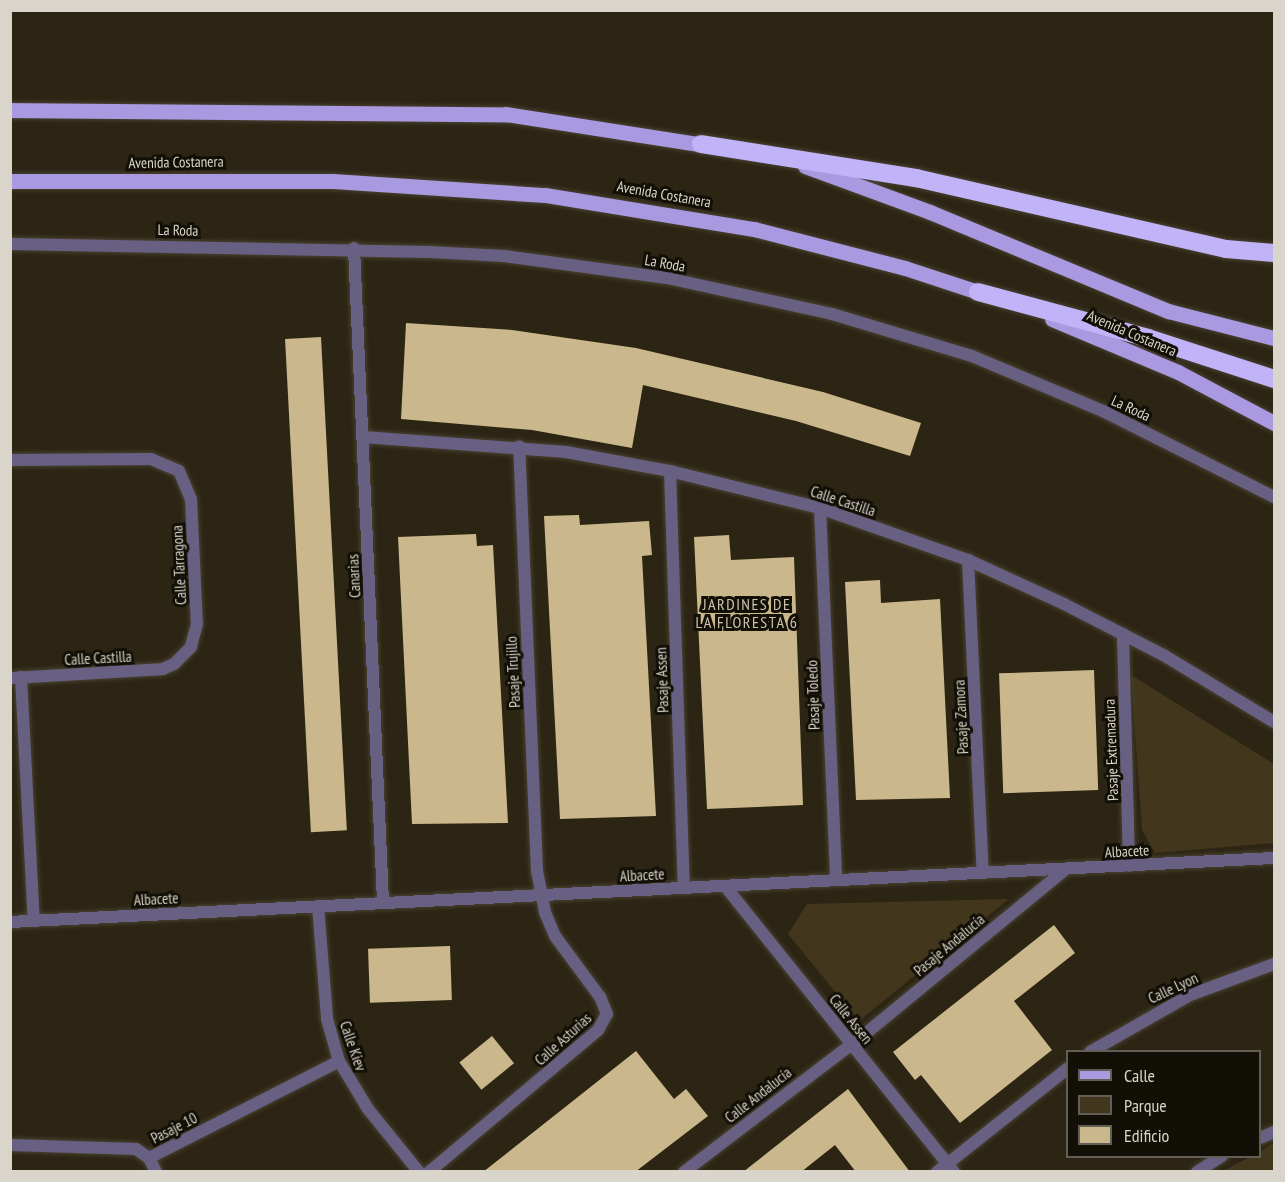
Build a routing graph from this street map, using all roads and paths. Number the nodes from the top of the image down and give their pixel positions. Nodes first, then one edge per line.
1 (10, 110) edge
2 (701, 144) junction
3 (10, 181) edge
4 (10, 244) edge
5 (354, 248) junction
6 (1275, 254) edge
7 (978, 292) junction
8 (1275, 338) edge
9 (1275, 379) edge
10 (1275, 423) edge
11 (363, 437) junction
12 (519, 446) junction
13 (10, 460) edge
14 (670, 471) junction
15 (1275, 497) edge
16 (820, 508) junction
17 (968, 560) junction
18 (1123, 634) junction
19 (183, 657) joint
20 (16, 678) edge
21 (1275, 722) edge
22 (1275, 858) edge
23 (1130, 866) junction
24 (1066, 868) junction
25 (983, 873) junction
26 (836, 880) junction
27 (725, 886) junction
28 (684, 888) junction
29 (542, 895) junction
30 (384, 903) junction
31 (318, 906) junction
32 (34, 921) junction
33 (10, 922) edge
34 (1275, 964) edge
35 (850, 1043) junction
36 (1094, 1050) edge
37 (339, 1061) junction
38 (1066, 1070) edge
39 (1275, 1132) edge
40 (1261, 1138) edge
41 (10, 1146) edge
42 (149, 1158) junction
43 (1219, 1158) edge
44 (951, 1167) edge
45 (156, 1172) edge
46 (419, 1172) edge
47 (429, 1172) edge
48 (684, 1172) edge
49 (937, 1172) edge
50 (1197, 1172) edge

1 - 2 main road
2 - 6 highway
2 - 8 main road
3 - 7 main road, Avenida Costanera
4 - 5 street, La Roda
5 - 11 street, Canarias
5 - 15 street, La Roda
7 - 9 highway
7 - 10 main road, Avenida Costanera
11 - 12 street, Calle Castilla
11 - 30 street, Canarias
12 - 14 street, Calle Castilla
12 - 29 street, Pasaje Trujillo
13 - 19 street, Calle Tarragona
14 - 16 street, Calle Castilla
14 - 28 street, Pasaje Assen
16 - 17 street, Calle Castilla
16 - 26 street, Pasaje Toledo
17 - 18 street, Calle Castilla
17 - 25 street, Pasaje Zamora
18 - 21 street, Calle Castilla
18 - 23 street, Pasaje Extremadura
19 - 20 street, Calle Castilla
20 - 32 street
22 - 23 street, Albacete
23 - 24 street, Albacete
24 - 25 street, Albacete
24 - 35 street, Pasaje Andalucía
25 - 26 street, Albacete
26 - 27 street, Albacete
27 - 28 street, Albacete
27 - 35 street, Calle Assen
28 - 29 street, Albacete
29 - 30 street, Albacete
29 - 47 street, Calle Asturias
30 - 31 street, Albacete
31 - 32 street, Albacete
31 - 37 street, Calle Kiev
32 - 33 street, Albacete
34 - 36 street, Calle Lyon
35 - 44 street, Calle Assen
35 - 48 street, Calle Andalucía
37 - 42 street, Pasaje 10
37 - 46 street, Calle Kiev
38 - 44 street
39 - 40 street
41 - 42 street, Pasaje 10
42 - 45 street
43 - 50 street
44 - 49 street

